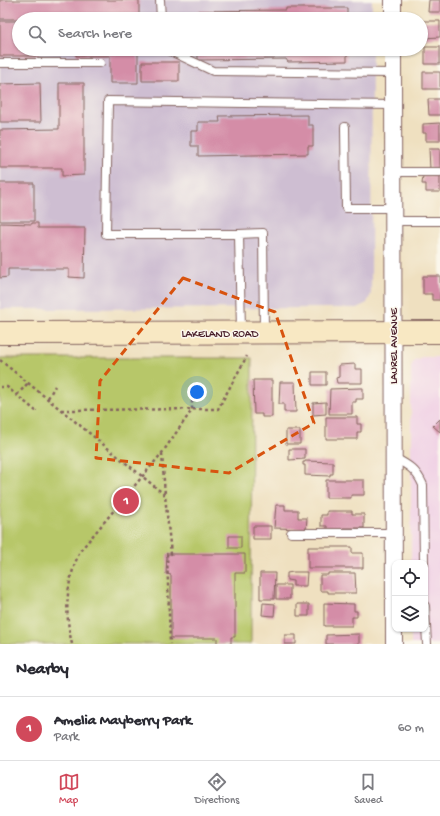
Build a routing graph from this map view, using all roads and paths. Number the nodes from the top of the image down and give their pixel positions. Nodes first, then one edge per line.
1 (160, 0) edge
2 (393, 0) edge
3 (161, 12) edge
4 (393, 12) edge
5 (181, 56) edge
6 (393, 56) edge
7 (100, 62) dead end
8 (0, 63) edge
9 (393, 73) junction
10 (393, 105) junction
11 (345, 127) dead end
12 (392, 172) junction
13 (440, 172) edge
14 (392, 214) junction
15 (440, 220) edge
16 (239, 234) junction
17 (393, 332) junction
18 (440, 332) edge
19 (0, 333) edge
20 (241, 333) junction
21 (264, 333) junction
22 (247, 356) dead end
23 (0, 360) edge
24 (28, 383) junction
25 (192, 385) dead end
26 (55, 386) dead end
27 (0, 387) edge
28 (17, 395) junction
29 (48, 398) junction
30 (60, 410) junction
31 (192, 410) junction
32 (38, 412) dead end
33 (162, 453) junction
34 (393, 457) junction
35 (144, 476) junction
36 (165, 495) junction
37 (291, 533) dead end
38 (393, 533) junction
39 (424, 560) edge
40 (394, 596) edge
41 (394, 632) edge
42 (426, 632) edge
43 (72, 644) edge
44 (170, 644) edge
45 (394, 644) edge
46 (427, 644) edge

1 - 3 lane
2 - 4 street
5 - 9 lane
6 - 9 street, LAUREL AVENUE
7 - 8 lane
9 - 10 street, LAUREL AVENUE
10 - 12 street, LAUREL AVENUE
10 - 16 lane
11 - 14 lane
12 - 13 lane
12 - 14 street, LAUREL AVENUE
14 - 15 lane
14 - 17 street, LAUREL AVENUE
16 - 20 lane
16 - 21 lane
17 - 18 street, LAKELAND ROAD
17 - 21 street, LAKELAND ROAD
17 - 34 street, LAUREL AVENUE
19 - 20 street, LAKELAND ROAD
20 - 21 street, LAKELAND ROAD
22 - 31 path
23 - 24 path
24 - 28 path
24 - 29 path
25 - 31 path
26 - 29 path
27 - 28 path
28 - 32 path
29 - 30 path
30 - 31 path
30 - 35 path
31 - 33 path
33 - 35 path
33 - 36 path
34 - 38 street, LAUREL AVENUE
34 - 39 lane
35 - 36 path
35 - 43 path
36 - 44 path
37 - 38 lane
38 - 40 street, LAUREL AVENUE
41 - 45 street, LAUREL AVENUE
42 - 46 lane

